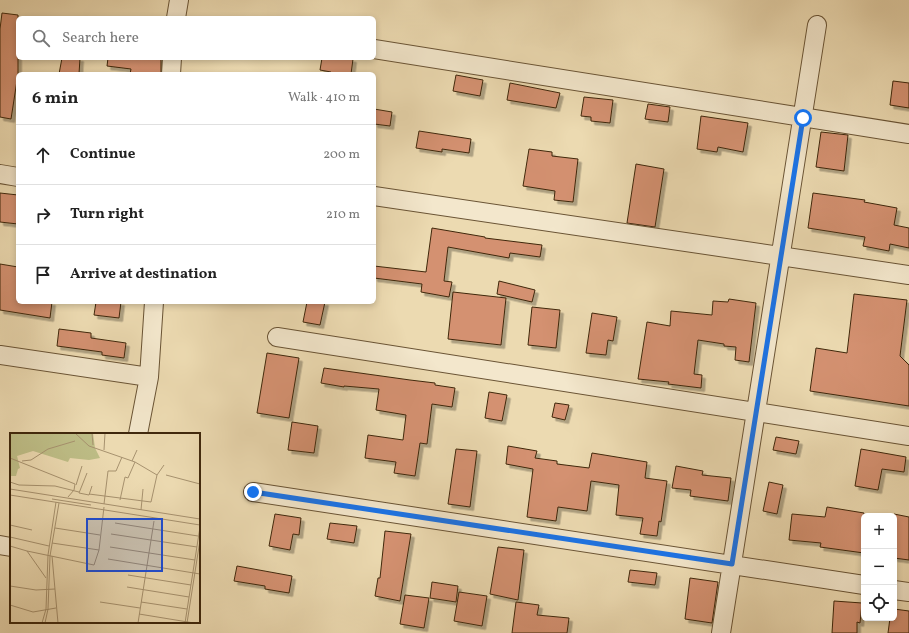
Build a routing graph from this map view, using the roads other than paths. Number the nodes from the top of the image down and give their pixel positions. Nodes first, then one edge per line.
1 (179, 0) edge
2 (176, 16) edge
3 (817, 25) dead end
4 (376, 50) edge
5 (172, 60) edge
6 (171, 72) edge
7 (803, 118) junction
8 (909, 134) edge
9 (0, 174) edge
10 (16, 177) edge
11 (376, 196) edge
12 (781, 255) junction
13 (909, 275) edge
14 (154, 304) edge
15 (277, 337) dead end
16 (0, 355) edge
17 (149, 377) junction
18 (756, 412) junction
19 (138, 433) edge
20 (909, 436) edge
21 (253, 492) dead end
22 (0, 545) edge
23 (10, 547) edge
24 (732, 564) junction
25 (861, 585) edge
26 (897, 590) edge
27 (909, 592) edge
28 (721, 633) edge

1 - 2 street
3 - 7 street
4 - 7 street
5 - 6 street
7 - 8 street
7 - 12 street
9 - 10 street
11 - 12 street
12 - 13 street
12 - 18 street
14 - 17 street
15 - 18 street
16 - 17 street
17 - 19 street
18 - 20 street
18 - 24 street
21 - 24 street
22 - 23 street
24 - 25 street
24 - 28 street
26 - 27 street

